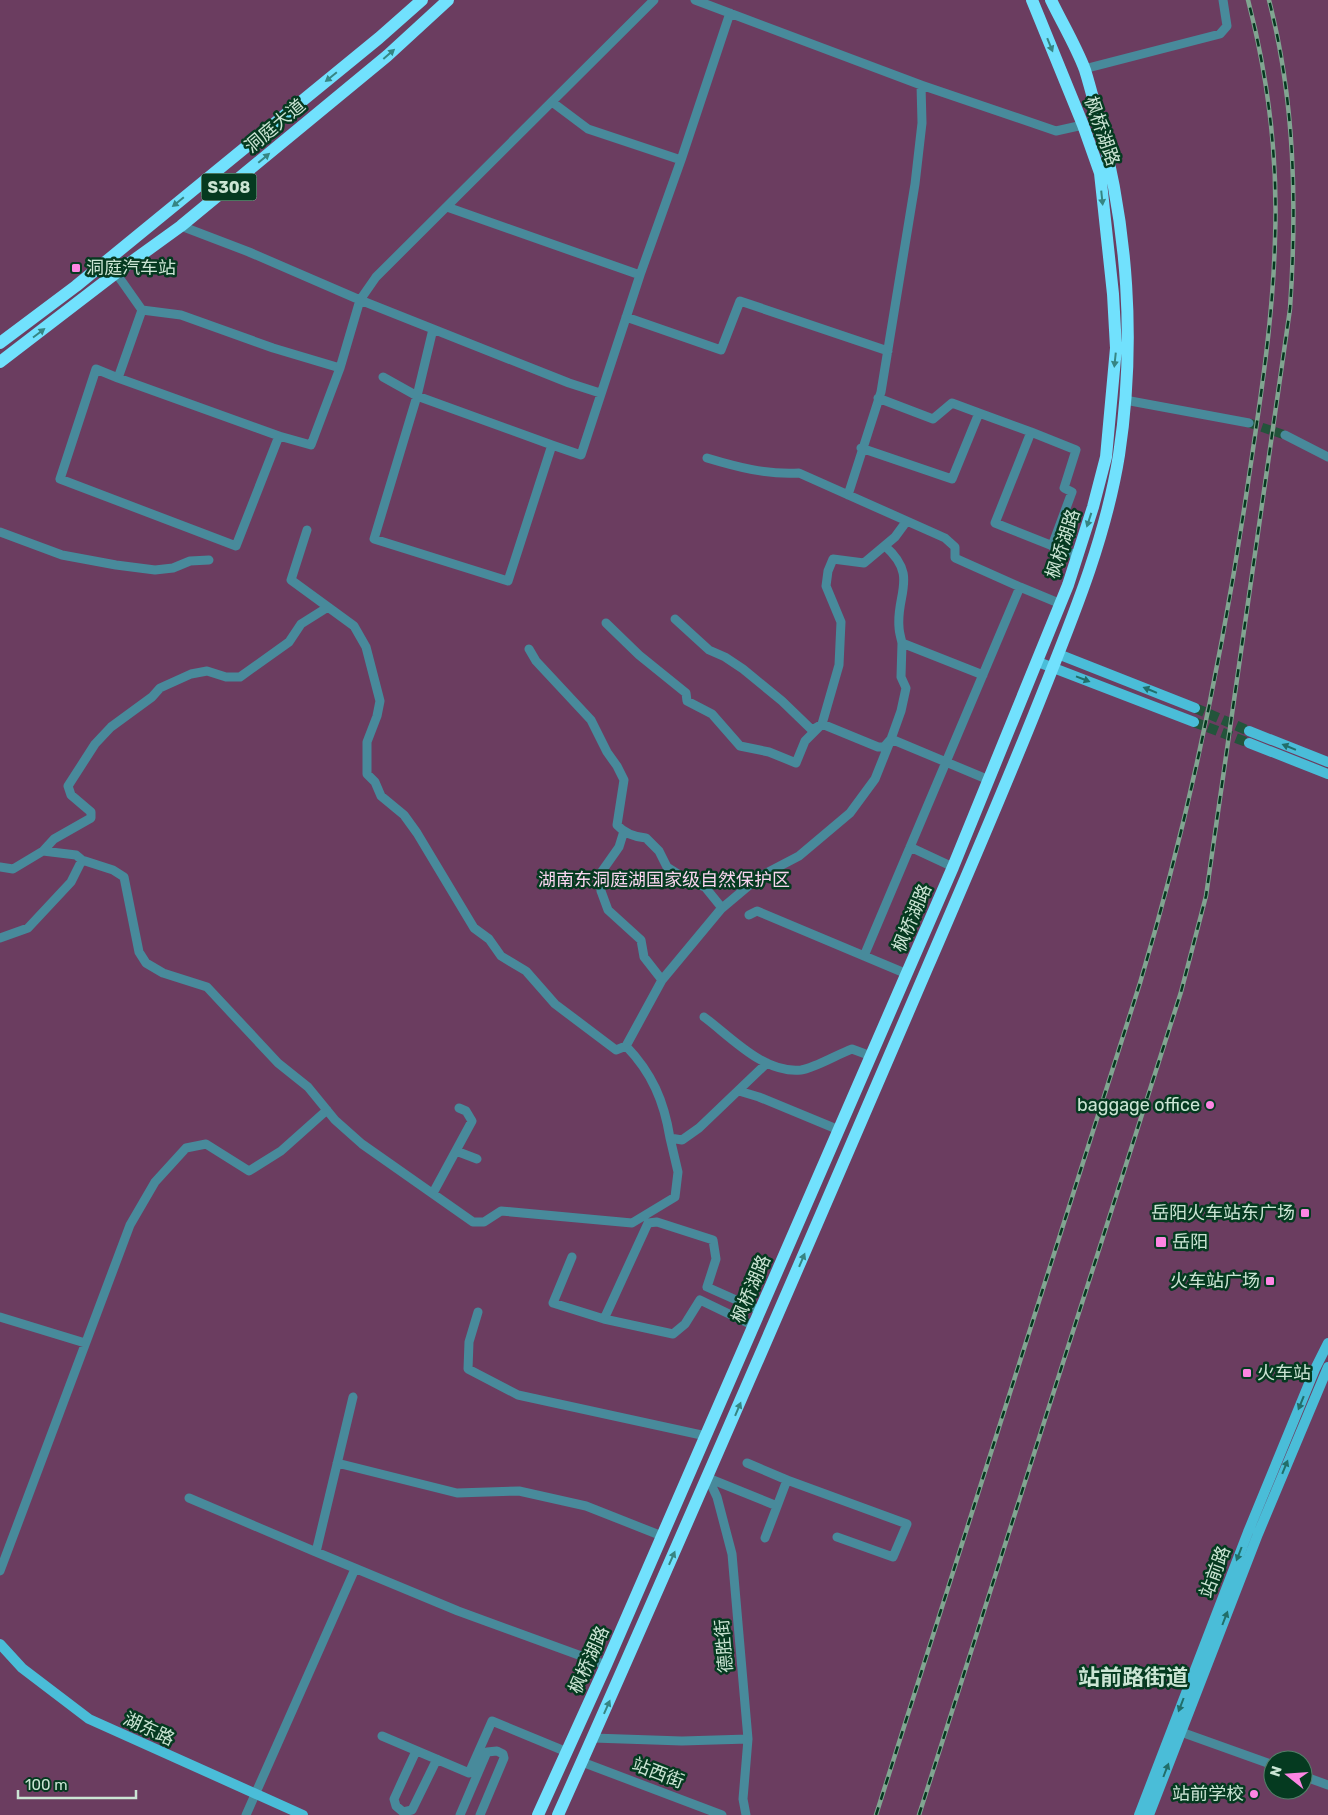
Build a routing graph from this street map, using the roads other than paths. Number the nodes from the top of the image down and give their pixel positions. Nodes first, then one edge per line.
1 (422, 0) edge
2 (448, 0) edge
3 (654, 0) edge
4 (694, 0) edge
5 (1032, 0) edge
6 (1051, 0) edge
7 (1223, 0) edge
8 (730, 13) junction
9 (1084, 69) junction
10 (921, 85) junction
11 (552, 102) junction
12 (1083, 125) junction
13 (681, 160) junction
14 (447, 207) junction
15 (181, 226) junction
16 (116, 273) junction
17 (640, 275) junction
18 (360, 300) junction
19 (142, 310) junction
20 (626, 317) junction
21 (434, 329) junction
22 (0, 343) edge
23 (888, 351) junction
24 (0, 362) edge
25 (340, 368) junction
26 (383, 377) dead end
27 (118, 378) junction
28 (600, 392) junction
29 (416, 396) junction
30 (878, 398) junction
31 (1124, 400) junction
32 (979, 413) junction
33 (1249, 424) tunnel mouth
34 (1032, 432) junction
35 (1285, 435) tunnel mouth
36 (279, 436) junction
37 (552, 445) junction
38 (861, 448) junction
39 (1328, 457) edge
40 (706, 458) dead end
41 (848, 495) junction
42 (906, 522) junction
43 (307, 530) dead end
44 (0, 532) edge
45 (885, 546) junction
46 (1052, 546) junction
47 (1078, 556) junction
48 (209, 560) dead end
49 (1020, 586) junction
50 (1061, 604) junction
51 (328, 606) junction
52 (675, 619) dead end
53 (606, 623) dead end
54 (902, 643) junction
55 (528, 649) dead end
56 (1058, 654) junction
57 (1038, 662) junction
58 (1053, 668) junction
59 (983, 675) junction
60 (1195, 708) tunnel mouth
61 (1194, 722) tunnel mouth
62 (822, 724) junction
63 (1249, 731) tunnel mouth
64 (891, 739) junction
65 (1249, 743) tunnel mouth
66 (946, 762) junction
67 (1328, 762) edge
68 (1328, 774) edge
69 (989, 780) junction
70 (624, 831) junction
71 (910, 847) junction
72 (43, 851) junction
73 (82, 860) junction
74 (954, 867) junction
75 (0, 868) edge
76 (722, 908) junction
77 (749, 915) dead end
78 (0, 938) edge
79 (864, 956) junction
80 (907, 974) junction
81 (662, 980) junction
82 (704, 1017) dead end
83 (626, 1046) junction
84 (871, 1056) junction
85 (767, 1064) junction
86 (739, 1091) junction
87 (460, 1108) dead end
88 (327, 1110) junction
89 (839, 1130) junction
90 (670, 1138) junction
91 (456, 1151) junction
92 (477, 1159) dead end
93 (433, 1193) junction
94 (572, 1257) dead end
95 (707, 1287) junction
96 (698, 1303) junction
97 (760, 1311) junction
98 (478, 1312) dead end
99 (0, 1317) edge
100 (604, 1319) junction
101 (754, 1326) junction
102 (85, 1343) junction
103 (1328, 1343) edge
104 (1328, 1367) edge
105 (354, 1397) dead end
106 (706, 1436) junction
107 (337, 1463) junction
108 (746, 1463) dead end
109 (708, 1478) junction
110 (787, 1480) junction
111 (189, 1498) dead end
112 (777, 1506) junction
113 (662, 1536) junction
114 (838, 1537) dead end
115 (765, 1538) dead end
116 (316, 1552) junction
117 (356, 1569) junction
118 (0, 1571) edge
119 (0, 1644) edge
120 (606, 1665) junction
121 (1181, 1732) junction
122 (382, 1736) dead end
123 (593, 1738) junction
124 (748, 1739) junction
125 (416, 1750) junction
126 (567, 1752) junction
127 (437, 1759) junction
128 (1263, 1761) edge
129 (582, 1762) junction
130 (473, 1775) junction
131 (1313, 1780) edge
132 (1328, 1785) edge
133 (255, 1794) junction
134 (246, 1815) edge
135 (303, 1815) edge
136 (460, 1815) edge
137 (480, 1815) edge
138 (538, 1815) edge
139 (558, 1815) edge
140 (722, 1815) edge
141 (746, 1815) edge
142 (1139, 1815) edge
143 (1149, 1815) edge

1 -> 22 main road, 洞庭大道 / S308
15 -> 2 main road, 洞庭大道 / S308
3 - 11 street
4 - 8 street
5 -> 12 main road, 枫桥湖路
6 - 9 main road, 枫桥湖路
7 - 9 street
8 - 10 street
8 - 13 street
9 - 31 main road, 枫桥湖路
10 - 12 street
10 - 23 street
11 - 13 street
11 - 14 street
12 -> 47 main road, 枫桥湖路
13 - 17 street
14 - 17 street
14 - 18 street
15 - 16 main road, 洞庭大道 / S308
15 - 18 street
16 - 19 street
24 -> 16 main road, 洞庭大道 / S308
17 - 20 street
18 - 21 street
18 - 25 street
19 - 25 street
19 - 27 street
20 - 23 street
20 - 28 street
21 - 28 street
21 - 29 street
23 - 30 street
25 - 36 street
26 - 29 street
27 - 36 street
27 - 36 street
28 - 37 street
29 - 37 street
29 - 37 street
30 - 32 street
30 - 38 street
31 - 33 street
31 - 56 main road, 枫桥湖路
32 - 34 street
32 - 38 street
34 - 46 street
34 - 46 street
35 - 39 street
38 - 41 street
40 - 41 street
41 - 42 street
42 - 45 street
42 - 49 street
43 - 51 street
44 - 48 street
45 - 54 street
45 - 62 street
46 - 47 street
47 - 50 main road, 枫桥湖路
49 - 50 street
49 - 59 street
50 - 57 main road, 枫桥湖路
51 - 72 street
51 - 83 street
52 - 62 street
53 - 62 street
54 - 59 street
54 - 64 street
55 - 70 street
56 - 58 main road, 枫桥湖路
60 -> 56 main road
57 - 58 main road
57 - 69 main road, 枫桥湖路
58 -> 61 main road
109 -> 58 main road, 枫桥湖路
59 - 66 street
62 - 64 street
67 -> 63 main road
64 - 66 street
64 - 76 street
65 - 68 main road
66 - 69 street
66 - 71 street
69 - 74 main road, 枫桥湖路
70 - 76 street
70 - 81 street
71 - 74 street
71 - 79 street
72 - 73 street
72 - 75 street
73 - 78 street
73 - 88 street
74 - 80 main road, 枫桥湖路
76 - 81 street
77 - 79 street
79 - 80 street
80 - 84 main road, 枫桥湖路
81 - 83 street
82 - 85 street
83 - 90 street
84 - 85 street
84 - 89 main road, 枫桥湖路
85 - 86 street
86 - 89 street
86 - 90 street
87 - 91 street
88 - 93 street
88 - 102 street
89 - 97 main road, 枫桥湖路
90 - 93 street
91 - 92 street
91 - 93 street
94 - 100 street
95 - 96 street
95 - 97 street
95 - 100 street
96 - 100 street
96 - 101 street
97 - 101 main road, 枫桥湖路
98 - 106 street
99 - 102 street
101 - 106 main road, 枫桥湖路
102 - 118 street
103 -> 142 main road, 站前路
121 -> 104 main road, 站前路
105 - 107 street
106 - 113 main road, 枫桥湖路
107 - 113 street
107 - 116 street
108 - 110 street
109 - 112 street
123 -> 109 main road, 枫桥湖路
109 - 124 street, 德胜街
110 - 112 street
110 - 114 street
111 - 116 street
112 - 115 street
113 - 120 main road, 枫桥湖路
116 - 117 street
117 - 120 street
117 - 133 street
119 - 133 main road, 湖东路
120 - 126 main road, 枫桥湖路
121 - 128 street
143 -> 121 main road, 站前路
122 - 125 street
123 - 124 street
123 - 129 main road, 枫桥湖路
124 - 141 street, 德胜街
125 - 127 street
125 - 127 street
126 - 130 street
126 - 138 main road, 枫桥湖路
127 - 130 street
129 - 139 main road, 枫桥湖路
129 - 140 street, 站西街
130 - 136 street
130 - 137 street
131 - 132 street
133 - 134 street
133 - 135 main road, 湖东路

